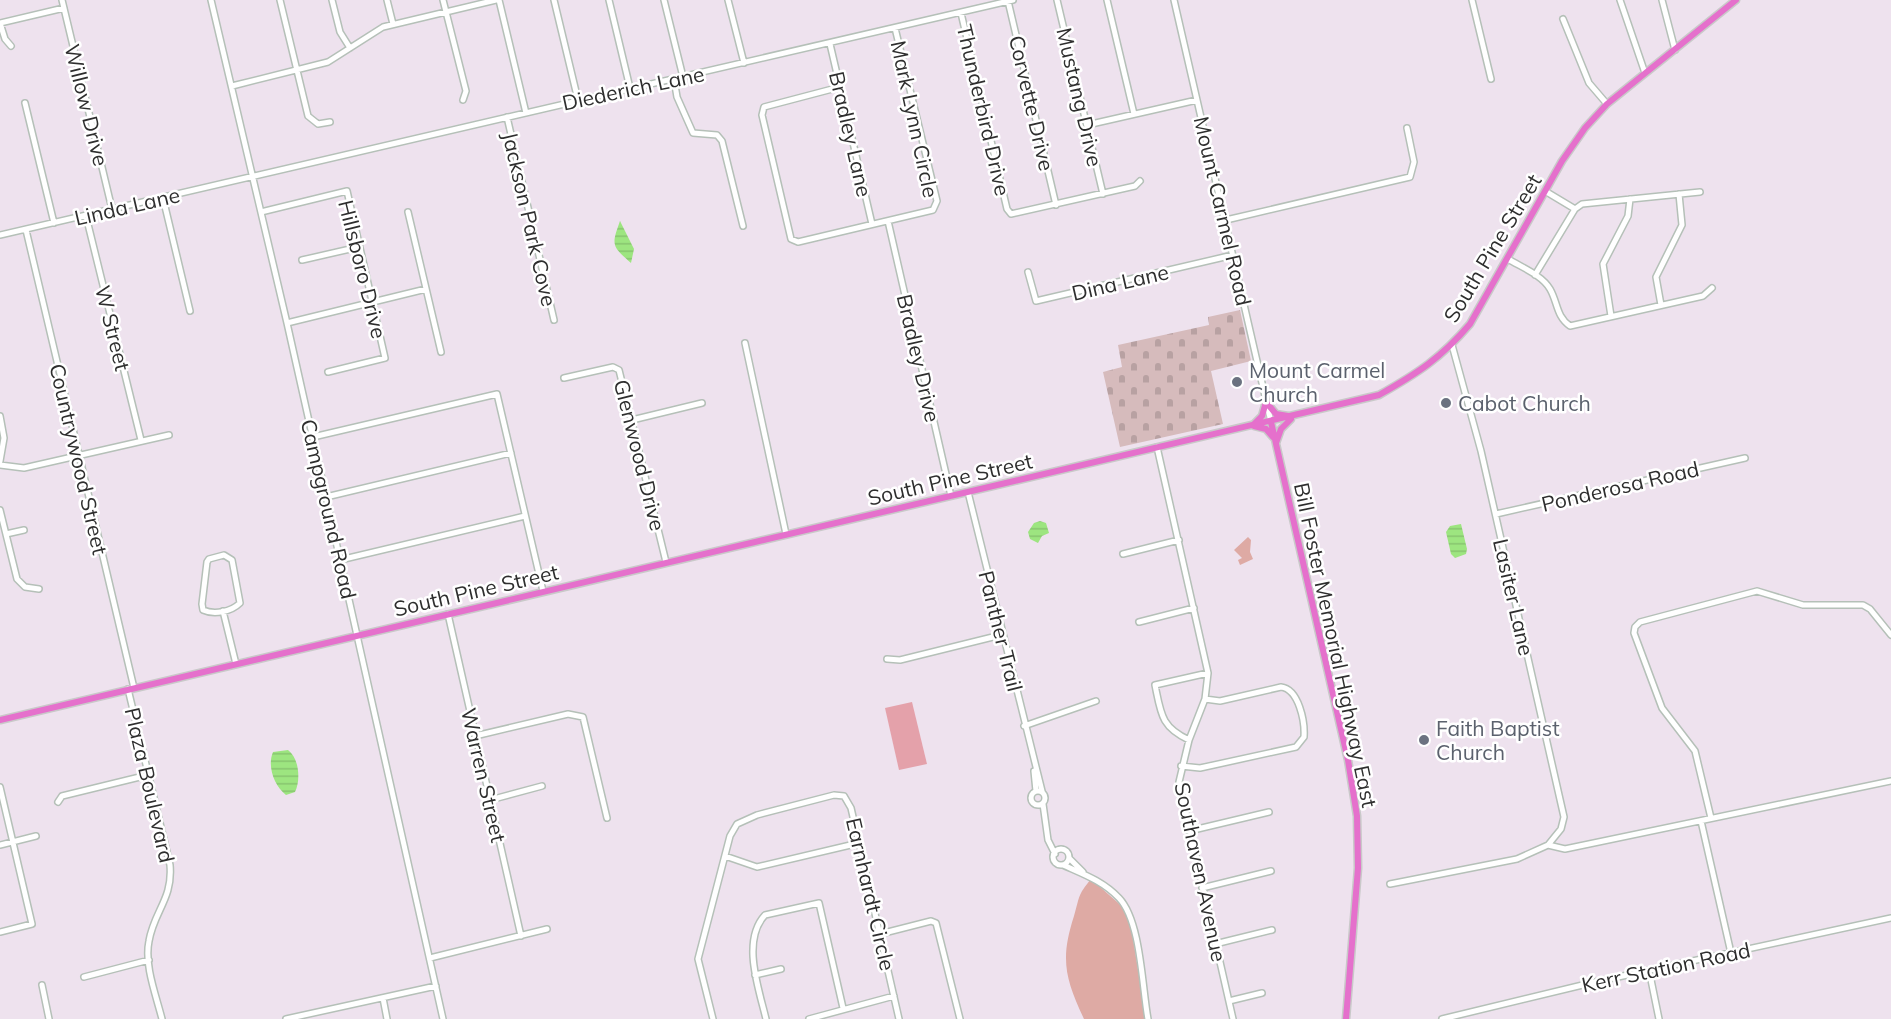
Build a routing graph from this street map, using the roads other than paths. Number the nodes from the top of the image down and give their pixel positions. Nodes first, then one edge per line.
1 (62, 0) edge
2 (211, 0) edge
3 (280, 0) edge
4 (332, 0) edge
5 (387, 0) edge
6 (443, 0) edge
7 (498, 0) edge
8 (554, 0) edge
9 (609, 0) edge
10 (664, 0) edge
11 (728, 0) edge
12 (1057, 0) edge
13 (1107, 0) edge
14 (1174, 0) edge
15 (1472, 0) edge
16 (1620, 0) edge
17 (1662, 0) edge
18 (1736, 0) edge
19 (1011, 1) edge
20 (64, 8) junction
21 (446, 11) junction
22 (961, 13) junction
23 (1563, 19) dead end
24 (0, 23) edge
25 (393, 24) junction
26 (895, 28) junction
27 (830, 44) junction
28 (11, 46) dead end
29 (350, 48) junction
30 (1675, 50) junction
31 (744, 63) junction
32 (297, 71) junction
33 (1645, 73) junction
34 (683, 77) junction
35 (674, 79) junction
36 (1491, 80) dead end
37 (232, 86) junction
38 (840, 87) junction
39 (630, 88) junction
40 (463, 100) dead end
41 (578, 100) junction
42 (1197, 100) junction
43 (25, 103) dead end
44 (1607, 104) junction
45 (526, 113) junction
46 (1134, 114) junction
47 (507, 117) junction
48 (330, 122) dead end
49 (1087, 125) junction
50 (1407, 128) dead end
51 (253, 176) junction
52 (1140, 181) dead end
53 (1545, 191) junction
54 (1700, 192) dead end
55 (1103, 194) junction
56 (1679, 194) junction
57 (163, 198) junction
58 (1630, 199) junction
59 (1056, 205) junction
60 (112, 209) junction
61 (1575, 209) junction
62 (261, 212) junction
63 (408, 212) dead end
64 (86, 216) junction
65 (1226, 220) junction
66 (888, 221) junction
67 (54, 223) junction
68 (872, 224) junction
69 (743, 226) dead end
70 (26, 230) junction
71 (0, 235) edge
72 (359, 247) junction
73 (1233, 255) junction
74 (1508, 259) junction
75 (302, 260) dead end
76 (1028, 272) dead end
77 (1535, 275) junction
78 (1712, 288) dead end
79 (426, 289) junction
80 (372, 302) junction
81 (1661, 305) junction
82 (190, 311) dead end
83 (1611, 316) junction
84 (554, 320) dead end
85 (287, 323) junction
86 (745, 343) dead end
87 (1452, 345) junction
88 (441, 352) dead end
89 (328, 372) dead end
90 (564, 378) dead end
91 (1266, 402) junction
92 (702, 403) dead end
93 (0, 416) edge
94 (1294, 417) junction
95 (632, 420) junction
96 (1271, 422) junction
97 (1252, 425) junction
98 (169, 435) dead end
99 (313, 437) junction
100 (141, 440) junction
101 (1276, 443) junction
102 (1157, 447) junction
103 (511, 453) junction
104 (78, 456) junction
105 (1745, 458) dead end
106 (0, 463) edge
107 (968, 492) junction
108 (951, 496) junction
109 (326, 497) junction
110 (0, 510) edge
111 (1496, 514) junction
112 (525, 516) junction
113 (24, 530) dead end
114 (6, 534) junction
115 (786, 534) junction
116 (1179, 540) junction
117 (1123, 554) dead end
118 (340, 560) junction
119 (666, 562) junction
120 (39, 589) dead end
121 (543, 591) junction
122 (1194, 608) junction
123 (223, 611) junction
124 (448, 614) junction
125 (1138, 622) dead end
126 (357, 635) junction
127 (1001, 635) junction
128 (1891, 635) edge
129 (887, 659) dead end
130 (236, 664) junction
131 (1208, 673) junction
132 (131, 688) junction
133 (1205, 699) junction
134 (1096, 700) dead end
135 (0, 720) edge
136 (1024, 726) junction
137 (475, 736) junction
138 (1189, 741) junction
139 (1181, 766) junction
140 (148, 775) junction
141 (1891, 781) edge
142 (542, 786) dead end
143 (0, 787) edge
144 (1039, 791) junction
145 (490, 800) junction
146 (58, 802) dead end
147 (1040, 804) junction
148 (1269, 812) dead end
149 (608, 818) dead end
150 (1711, 818) junction
151 (1701, 820) junction
152 (1189, 831) junction
153 (36, 836) dead end
154 (14, 842) junction
155 (859, 843) junction
156 (0, 845) edge
157 (1548, 845) junction
158 (1057, 852) junction
159 (725, 856) junction
160 (1069, 858) junction
161 (1063, 865) junction
162 (1271, 871) dead end
163 (1083, 872) junction
164 (1390, 884) dead end
165 (1202, 888) junction
166 (1891, 918) edge
167 (547, 929) dead end
168 (1272, 930) dead end
169 (0, 932) edge
170 (880, 934) junction
171 (521, 936) junction
172 (1215, 944) junction
173 (1731, 953) junction
174 (430, 958) junction
175 (149, 960) junction
176 (781, 969) dead end
177 (1649, 970) junction
178 (755, 975) junction
179 (84, 977) dead end
180 (42, 985) dead end
181 (436, 986) junction
182 (1262, 993) dead end
183 (894, 996) junction
184 (383, 998) junction
185 (1228, 1001) junction
186 (843, 1008) junction
187 (305, 1017) edge
188 (49, 1019) edge
189 (160, 1019) edge
190 (286, 1019) edge
191 (387, 1019) edge
192 (443, 1019) edge
193 (712, 1019) edge
194 (766, 1019) edge
195 (809, 1019) edge
196 (899, 1019) edge
197 (960, 1019) edge
198 (1148, 1019) edge
199 (1233, 1019) edge
200 (1346, 1019) edge
201 (1442, 1019) edge
202 (1659, 1019) edge

1 - 20 street, Willow Drive
2 - 37 street, Campground Road
3 - 32 street
4 - 29 street
5 - 25 street
6 - 21 street
7 - 21 street
7 - 45 street
8 - 41 street
9 - 39 street
10 - 34 street
11 - 31 street
12 - 49 street, Mustang Drive
13 - 46 street
14 - 42 street, Mount Carmel Road
15 - 36 street
16 - 33 street
17 - 30 street
18 - 30 main road, South Pine Street
19 - 22 street, Diederich Lane
19 - 59 street, Corvette Drive
20 - 24 street
20 - 60 street, Willow Drive
21 - 25 street
21 - 40 street
22 - 26 street, Diederich Lane
22 - 59 street, Thunderbird Drive
23 - 44 street
24 - 28 street
25 - 29 street
26 - 27 street, Diederich Lane
26 - 66 street, Mark Lynn Circle
27 - 31 street, Diederich Lane
27 - 38 street, Bradley Lane
29 - 32 street
30 - 33 main road, South Pine Street
31 - 34 street, Diederich Lane
32 - 37 street
32 - 48 street
33 - 44 main road, South Pine Street
34 - 35 street, Diederich Lane
35 - 39 street, Diederich Lane
35 - 69 street
37 - 51 street, Campground Road
38 - 68 street, Bradley Lane
38 - 68 street, Mark Lynn Circle
39 - 41 street, Diederich Lane
41 - 45 street, Diederich Lane
42 - 46 street
42 - 65 street, Mount Carmel Road
43 - 67 street
44 - 53 main road, South Pine Street
45 - 47 street, Diederich Lane
46 - 49 street
47 - 51 street, Diederich Lane
47 - 84 street, Jackson Park Cove
49 - 55 street, Mustang Drive
50 - 65 street
51 - 57 street, Linda Lane
51 - 62 street, Campground Road
52 - 55 street, Thunderbird Drive
53 - 61 street
53 - 74 main road, South Pine Street
54 - 56 street
55 - 59 street, Thunderbird Drive
56 - 58 street
56 - 81 street
57 - 60 street, Linda Lane
57 - 82 street
58 - 61 street
58 - 83 street
60 - 64 street, Linda Lane
61 - 77 street
62 - 72 street, Hillsboro Drive
62 - 85 street, Campground Road
63 - 79 street
64 - 67 street, Linda Lane
64 - 100 street, W Street
65 - 73 street, Mount Carmel Road
66 - 68 street, Mark Lynn Circle
66 - 108 street, Bradley Drive
67 - 70 street, Linda Lane
70 - 71 street, Linda Lane
70 - 104 street, Countrywood Street
72 - 75 street
72 - 80 street, Hillsboro Drive
73 - 76 street, Dina Lane
73 - 91 street, Mount Carmel Road
74 - 77 street
74 - 87 main road, South Pine Street
77 - 83 street
78 - 81 street
79 - 80 street
79 - 88 street
80 - 85 street
80 - 89 street, Hillsboro Drive
81 - 83 street
85 - 99 street, Campground Road
86 - 115 street
87 - 94 main road, South Pine Street
87 - 111 street, Lasiter Lane
90 - 95 street, Glenwood Drive
91 - 94 main road
91 - 96 street, Mount Carmel Road
91 - 97 main road
92 - 95 street
93 - 106 street
94 - 96 main road, South Pine Street
94 - 101 main road
95 - 119 street, Glenwood Drive
96 - 97 main road, South Pine Street
96 - 101 main road, Bill Foster Memorial Highway East
97 - 101 main road
97 - 102 main road, South Pine Street
98 - 100 street
99 - 103 street
99 - 109 street, Campground Road
100 - 104 street
101 - 200 main road, Bill Foster Memorial Highway East
102 - 107 main road, South Pine Street
102 - 116 street, Southaven Avenue
103 - 109 street
103 - 112 street
104 - 106 street
104 - 132 street, Countrywood Street
105 - 111 street, Ponderosa Road
107 - 108 main road, South Pine Street
107 - 127 street, Panther Trail
108 - 115 main road, South Pine Street
109 - 118 street, Campground Road
110 - 114 street
111 - 157 street, Lasiter Lane
112 - 118 street
112 - 121 street
113 - 114 street
114 - 120 street
115 - 119 main road, South Pine Street
116 - 117 street
116 - 122 street, Southaven Avenue
118 - 126 street, Campground Road
119 - 121 main road, South Pine Street
121 - 124 main road, South Pine Street
122 - 125 street
122 - 131 street, Southaven Avenue
123 - 123 street
123 - 130 street
124 - 126 main road, South Pine Street
124 - 137 street, Warren Street
126 - 130 main road, South Pine Street
126 - 174 street, Campground Road
127 - 129 street
127 - 136 street, Panther Trail
128 - 150 street
130 - 132 main road, South Pine Street
131 - 133 street, Southaven Avenue
131 - 138 street
132 - 135 main road, South Pine Street
132 - 140 street, Plaza Boulevard
133 - 138 street, Southaven Avenue
133 - 139 street
134 - 136 street
136 - 144 street, Panther Trail
137 - 145 street, Warren Street
137 - 149 street
138 - 139 street, Southaven Avenue
139 - 152 street, Southaven Avenue
140 - 146 street
140 - 175 street, Plaza Boulevard
141 - 150 street
142 - 145 street
143 - 154 street
144 - 147 street
144 - 147 street
145 - 171 street, Warren Street
147 - 158 street
148 - 152 street
150 - 151 street
151 - 157 street
151 - 173 street
152 - 165 street, Southaven Avenue
153 - 154 street
154 - 156 street
154 - 169 street
155 - 159 street
155 - 159 street, Earnhardt Circle
155 - 170 street, Earnhardt Circle
157 - 164 street
158 - 160 street
158 - 161 street
159 - 193 street, Earnhardt Circle
160 - 161 street
160 - 163 street
161 - 163 street
162 - 165 street
163 - 198 street
165 - 172 street, Southaven Avenue
166 - 173 street, Kerr Station Road
167 - 171 street
168 - 172 street
170 - 183 street, Earnhardt Circle
170 - 197 street
171 - 174 street
172 - 185 street, Southaven Avenue
173 - 177 street, Kerr Station Road
174 - 181 street, Campground Road
175 - 179 street
175 - 189 street, Plaza Boulevard
176 - 178 street
177 - 201 street, Kerr Station Road
177 - 202 street
178 - 186 street
178 - 194 street
180 - 188 street
181 - 184 street
181 - 192 street, Campground Road
182 - 185 street
183 - 186 street
183 - 196 street, Earnhardt Circle
184 - 187 street
184 - 191 street
185 - 199 street, Southaven Avenue
186 - 195 street
187 - 190 street

